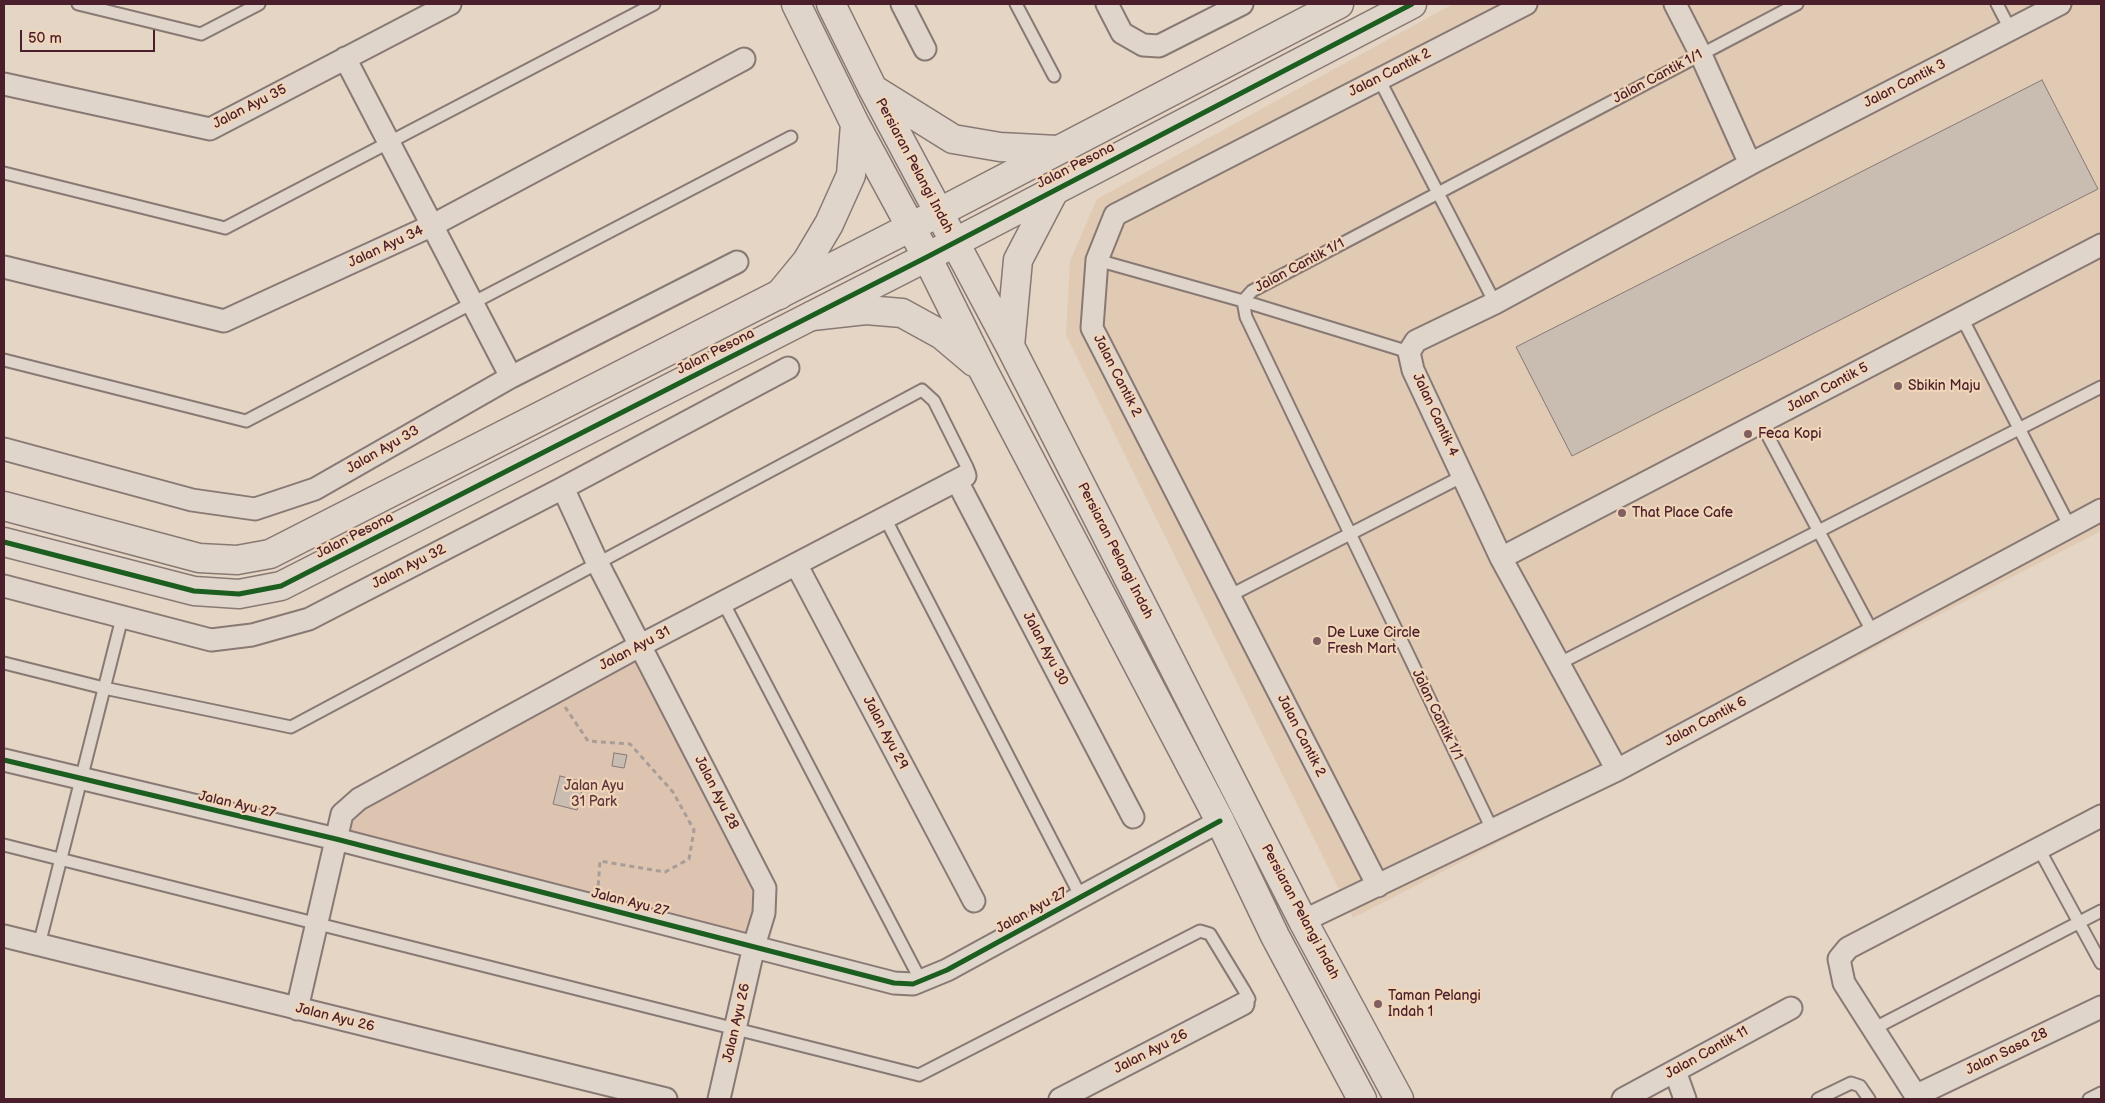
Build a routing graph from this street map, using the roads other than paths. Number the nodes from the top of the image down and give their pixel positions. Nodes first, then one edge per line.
1 (78, 4) edge
2 (259, 4) edge
3 (450, 4) edge
4 (654, 4) edge
5 (796, 4) edge
6 (831, 4) edge
7 (902, 4) edge
8 (1016, 4) edge
9 (1107, 4) edge
10 (1242, 4) edge
11 (1339, 4) edge
12 (1412, 4) edge
13 (1526, 4) edge
14 (1675, 4) edge
15 (1797, 4) edge
16 (1997, 4) edge
17 (2060, 4) edge
18 (2010, 29) junction
19 (925, 49) dead end
20 (1701, 55) junction
21 (345, 58) junction
22 (744, 59) dead end
23 (1054, 76) dead end
24 (1379, 79) junction
25 (4, 84) edge
26 (873, 88) junction
27 (855, 124) junction
28 (791, 137) dead end
29 (389, 142) junction
30 (1057, 150) junction
31 (1750, 164) junction
32 (4, 173) edge
33 (1055, 189) junction
34 (1438, 193) junction
35 (938, 211) junction
36 (433, 225) junction
37 (911, 227) junction
38 (955, 241) junction
39 (2101, 245) edge
40 (927, 257) junction
41 (1097, 260) junction
42 (737, 262) dead end
43 (4, 267) edge
44 (778, 295) junction
45 (1243, 301) junction
46 (473, 303) junction
47 (1495, 303) junction
48 (812, 316) junction
49 (1962, 318) junction
50 (1010, 346) junction
51 (1409, 352) junction
52 (4, 360) edge
53 (788, 368) dead end
54 (983, 370) junction
55 (512, 377) junction
56 (2101, 387) edge
57 (1761, 423) junction
58 (2019, 429) junction
59 (4, 449) edge
60 (1463, 476) junction
61 (961, 478) junction
62 (563, 488) junction
63 (4, 506) edge
64 (2101, 510) edge
65 (884, 518) junction
66 (2070, 527) junction
67 (1818, 531) junction
68 (1350, 534) junction
69 (4, 542) edge
70 (1501, 558) junction
71 (597, 562) junction
72 (796, 564) junction
73 (4, 586) edge
74 (1229, 596) junction
75 (723, 602) junction
76 (122, 618) junction
77 (1873, 633) junction
78 (640, 645) junction
79 (4, 663) edge
80 (1560, 663) junction
81 (104, 688) junction
82 (4, 760) edge
83 (1617, 770) junction
84 (81, 780) junction
85 (2101, 816) edge
86 (1133, 817) dead end
87 (1220, 821) junction
88 (1492, 829) junction
89 (336, 839) junction
90 (4, 845) edge
91 (2039, 849) junction
92 (61, 858) junction
93 (1378, 886) junction
94 (1082, 897) junction
95 (974, 901) dead end
96 (2101, 911) edge
97 (1303, 921) junction
98 (2080, 922) junction
99 (316, 925) junction
100 (4, 936) edge
101 (39, 945) junction
102 (754, 946) junction
103 (1285, 954) junction
104 (2101, 963) edge
105 (921, 981) junction
106 (1242, 1004) joint
107 (2101, 1006) edge
108 (1791, 1008) dead end
109 (296, 1009) junction
110 (735, 1029) junction
111 (1873, 1029) junction
112 (1675, 1071) junction
113 (2101, 1093) edge
114 (1917, 1098) edge
115 (666, 1099) edge
116 (719, 1099) edge
117 (1060, 1099) edge
118 (1362, 1099) edge
119 (1399, 1099) edge
120 (1622, 1099) edge
121 (1685, 1099) edge
122 (1818, 1099) edge
123 (1869, 1099) edge
124 (2089, 1099) edge

1 - 2 lane
3 - 21 street, Jalan Ayu 35
4 - 29 lane
5 - 27 main road
6 - 26 main road, Persiaran Pelangi Indah
7 - 19 street
8 - 23 lane
9 - 10 street
11 - 30 main road, Jalan Pesona
12 - 33 main road, Jalan Pesona
13 - 24 street, Jalan Cantik 2
14 - 20 street
15 - 20 lane, Jalan Cantik 1/1
16 - 18 lane
17 - 18 street, Jalan Cantik 3
18 - 31 street, Jalan Cantik 3
20 - 31 street
20 - 34 lane, Jalan Cantik 1/1
21 - 25 street, Jalan Ayu 35
21 - 29 street
22 - 36 street, Jalan Ayu 34
24 - 34 lane
24 - 41 street, Jalan Cantik 2
26 - 30 main road
26 - 35 main road, Persiaran Pelangi Indah
27 - 37 main road
27 - 44 main road
28 - 46 lane
29 - 32 lane
29 - 36 street
30 - 35 main road, Jalan Pesona
31 - 47 street
33 - 38 main road, Jalan Pesona
33 - 50 main road
34 - 45 lane, Jalan Cantik 1/1
34 - 47 lane
35 - 37 main road, Jalan Pesona
35 - 38 main road, Persiaran Pelangi Indah
36 - 43 street, Jalan Ayu 34
36 - 46 street
37 - 40 main road
37 - 44 main road, Jalan Pesona
38 - 40 main road, Jalan Pesona
38 - 50 main road, Persiaran Pelangi Indah
39 - 49 street, Jalan Cantik 5
40 - 48 main road, Jalan Pesona
40 - 54 main road
41 - 45 lane
41 - 74 street, Jalan Cantik 2
42 - 55 street, Jalan Ayu 33
44 - 63 main road, Jalan Pesona
45 - 51 lane
45 - 68 lane, Jalan Cantik 1/1
46 - 52 lane
46 - 55 street
47 - 51 street
48 - 54 main road
48 - 69 main road, Jalan Pesona
49 - 57 street, Jalan Cantik 5
49 - 58 lane
50 - 97 main road, Persiaran Pelangi Indah
51 - 60 street, Jalan Cantik 4
53 - 62 street, Jalan Ayu 32
54 - 87 main road
55 - 59 street, Jalan Ayu 33
56 - 58 lane
57 - 67 lane
57 - 70 street, Jalan Cantik 5
58 - 66 lane
58 - 67 lane
60 - 68 lane
60 - 70 street, Jalan Cantik 4
61 - 65 street, Jalan Ayu 31
61 - 71 lane
61 - 86 street, Jalan Ayu 30
62 - 71 street, Jalan Ayu 28
62 - 76 street, Jalan Ayu 32
64 - 66 street, Jalan Cantik 6
65 - 72 street, Jalan Ayu 31
65 - 94 lane
66 - 77 street, Jalan Cantik 6
67 - 77 lane
67 - 80 lane
68 - 74 lane
68 - 88 lane, Jalan Cantik 1/1
70 - 80 street, Jalan Cantik 4
71 - 78 street, Jalan Ayu 28
71 - 81 lane
72 - 75 street, Jalan Ayu 31
72 - 95 street, Jalan Ayu 29
73 - 76 street, Jalan Ayu 32
74 - 93 street, Jalan Cantik 2
75 - 78 street, Jalan Ayu 31
75 - 105 lane
76 - 81 lane
77 - 83 street, Jalan Cantik 6
78 - 89 street, Jalan Ayu 31
78 - 102 street, Jalan Ayu 28
79 - 81 lane
80 - 83 street, Jalan Cantik 4
81 - 84 lane
82 - 84 street, Jalan Ayu 27
83 - 88 street, Jalan Cantik 6
84 - 89 street, Jalan Ayu 27
84 - 92 lane
85 - 91 street
87 - 94 street, Jalan Ayu 27
87 - 103 main road
88 - 93 street, Jalan Cantik 6
89 - 99 street, Jalan Ayu 31
89 - 102 street, Jalan Ayu 27
90 - 92 lane
91 - 98 lane
91 - 111 street
92 - 99 lane
92 - 101 lane
93 - 97 street, Jalan Cantik 6
94 - 105 street, Jalan Ayu 27
96 - 98 lane
97 - 103 main road
97 - 119 main road, Persiaran Pelangi Indah
98 - 104 lane
98 - 111 lane
99 - 109 street, Jalan Ayu 31
99 - 110 lane
100 - 101 street, Jalan Ayu 26
101 - 109 street, Jalan Ayu 26
102 - 105 street, Jalan Ayu 27
102 - 110 street, Jalan Ayu 26
103 - 118 main road
106 - 110 lane
106 - 117 street, Jalan Ayu 26
107 - 114 street, Jalan Sasa 28
108 - 112 street, Jalan Cantik 11
109 - 115 street, Jalan Ayu 26
110 - 116 street, Jalan Ayu 26
111 - 114 street
112 - 120 street, Jalan Cantik 11
112 - 121 street
113 - 124 lane
122 - 123 lane

